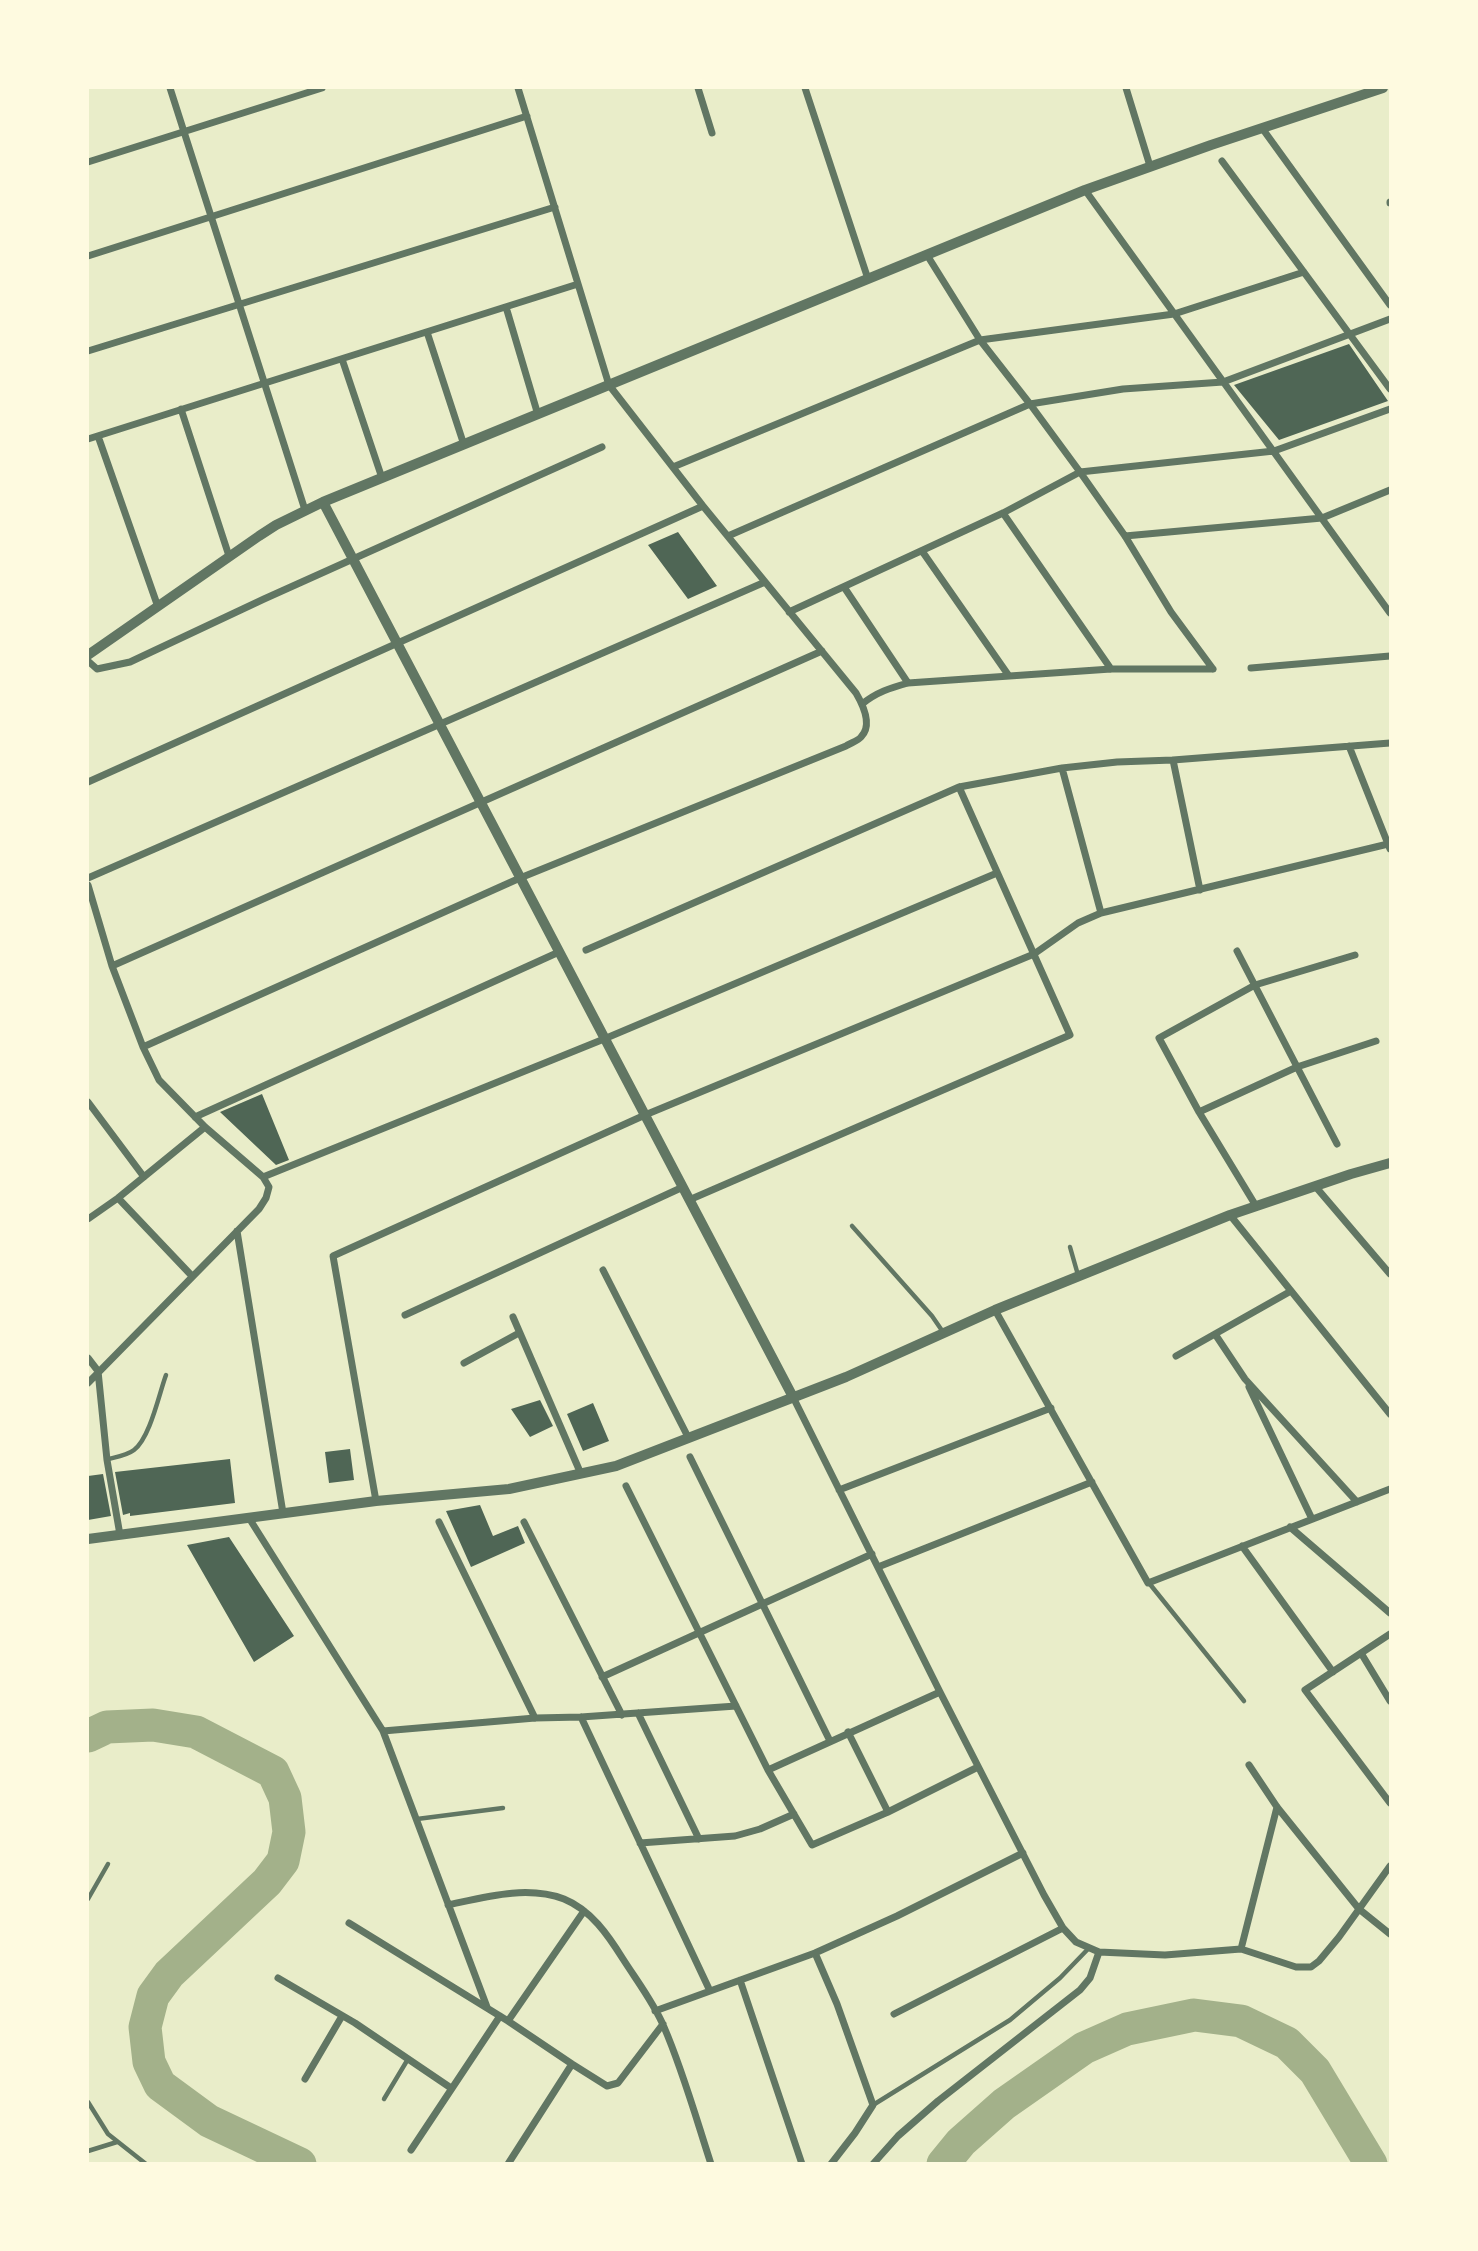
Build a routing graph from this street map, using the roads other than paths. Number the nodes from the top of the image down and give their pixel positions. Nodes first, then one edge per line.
1 (170, 88) edge
2 (321, 88) edge
3 (518, 88) edge
4 (698, 88) edge
5 (805, 88) edge
6 (1126, 88) edge
7 (1383, 88) edge
8 (527, 116) junction
9 (1262, 128) junction
10 (184, 131) junction
11 (712, 133) dead end
12 (1223, 161) dead end
13 (88, 162) edge
14 (1150, 166) junction
15 (1084, 190) junction
16 (555, 208) junction
17 (211, 216) junction
18 (927, 255) junction
19 (88, 256) edge
20 (1304, 272) junction
21 (869, 279) junction
22 (578, 284) junction
23 (239, 304) junction
24 (1391, 305) edge
25 (506, 307) junction
26 (1174, 314) junction
27 (1391, 319) edge
28 (427, 332) junction
29 (1351, 335) junction
30 (980, 340) junction
31 (88, 351) edge
32 (342, 359) junction
33 (1223, 382) junction
34 (265, 383) junction
35 (609, 385) junction
36 (1391, 389) edge
37 (1030, 404) junction
38 (181, 409) junction
39 (1391, 409) edge
40 (538, 415) junction
41 (98, 436) junction
42 (88, 439) edge
43 (464, 445) junction
44 (602, 447) dead end
45 (1273, 451) junction
46 (673, 467) junction
47 (1080, 472) junction
48 (382, 478) junction
49 (1391, 490) edge
50 (323, 502) junction
51 (703, 506) junction
52 (305, 510) junction
53 (1003, 513) junction
54 (1322, 518) junction
55 (728, 536) junction
56 (1125, 536) junction
57 (922, 551) junction
58 (229, 556) junction
59 (354, 560) junction
60 (765, 582) junction
61 (844, 587) junction
62 (158, 607) junction
63 (789, 612) junction
64 (1391, 613) edge
65 (397, 643) junction
66 (821, 651) junction
67 (88, 654) edge
68 (1391, 656) edge
69 (88, 661) edge
70 (1251, 668) dead end
71 (1111, 669) junction
72 (1009, 676) junction
73 (908, 683) junction
74 (862, 704) junction
75 (439, 724) junction
76 (1391, 743) edge
77 (1349, 746) junction
78 (1173, 760) junction
79 (1062, 768) junction
80 (88, 782) edge
81 (959, 787) junction
82 (481, 802) junction
83 (1390, 847) edge
84 (997, 873) junction
85 (88, 878) edge
86 (520, 878) junction
87 (88, 885) edge
88 (1200, 890) junction
89 (1101, 912) junction
90 (586, 950) dead end
91 (1237, 951) dead end
92 (559, 952) junction
93 (1034, 954) junction
94 (1355, 955) dead end
95 (112, 966) junction
96 (1255, 985) junction
97 (604, 1039) junction
98 (1376, 1041) dead end
99 (143, 1046) junction
100 (1297, 1067) junction
101 (88, 1102) edge
102 (1199, 1112) junction
103 (645, 1115) junction
104 (195, 1117) junction
105 (205, 1127) junction
106 (1337, 1144) dead end
107 (1391, 1163) edge
108 (144, 1177) junction
109 (263, 1177) junction
110 (1315, 1186) junction
111 (683, 1188) junction
112 (118, 1198) junction
113 (689, 1200) junction
114 (1256, 1206) junction
115 (1230, 1215) junction
116 (88, 1219) edge
117 (852, 1226) dead end
118 (237, 1231) junction
119 (1070, 1247) dead end
120 (603, 1270) dead end
121 (1391, 1274) edge
122 (1078, 1275) junction
123 (192, 1276) junction
124 (1292, 1291) junction
125 (995, 1310) junction
126 (405, 1315) dead end
127 (513, 1317) dead end
128 (519, 1333) junction
129 (944, 1333) junction
130 (1215, 1334) junction
131 (1176, 1356) dead end
132 (88, 1358) edge
133 (464, 1363) dead end
134 (98, 1371) junction
135 (166, 1375) dead end
136 (1245, 1379) junction
137 (88, 1382) edge
138 (793, 1397) junction
139 (1051, 1408) junction
140 (1391, 1414) edge
141 (688, 1437) junction
142 (691, 1457) dead end
143 (107, 1460) junction
144 (580, 1474) junction
145 (1092, 1482) junction
146 (626, 1486) dead end
147 (1391, 1489) edge
148 (839, 1490) junction
149 (376, 1501) junction
150 (1357, 1502) junction
151 (283, 1513) junction
152 (249, 1518) junction
153 (1312, 1519) junction
154 (439, 1522) dead end
155 (524, 1522) dead end
156 (1290, 1527) junction
157 (120, 1535) junction
158 (88, 1539) edge
159 (1242, 1546) junction
160 (872, 1554) junction
161 (878, 1567) junction
162 (1148, 1583) junction
163 (763, 1604) junction
164 (1391, 1613) edge
165 (700, 1633) junction
166 (1391, 1634) edge
167 (1361, 1653) junction
168 (1333, 1672) junction
169 (602, 1678) junction
170 (940, 1692) junction
171 (1244, 1701) dead end
172 (1391, 1701) edge
173 (736, 1706) junction
174 (638, 1713) junction
175 (622, 1714) junction
176 (581, 1717) junction
177 (535, 1718) junction
178 (383, 1731) junction
179 (848, 1732) junction
180 (830, 1741) junction
181 (1249, 1765) dead end
182 (978, 1767) junction
183 (768, 1770) junction
184 (1391, 1803) edge
185 (1277, 1807) junction
186 (503, 1808) dead end
187 (888, 1812) junction
188 (794, 1814) junction
189 (416, 1819) junction
190 (699, 1839) junction
191 (640, 1843) junction
192 (1023, 1853) junction
193 (108, 1864) dead end
194 (1391, 1866) edge
195 (88, 1899) edge
196 (448, 1905) junction
197 (1360, 1909) junction
198 (584, 1911) junction
199 (349, 1923) dead end
200 (1063, 1928) junction
201 (1391, 1934) edge
202 (1088, 1949) junction
203 (1241, 1949) junction
204 (1099, 1952) junction
205 (815, 1953) junction
206 (278, 1978) dead end
207 (740, 1980) junction
208 (710, 1991) junction
209 (487, 2007) junction
210 (654, 2011) junction
211 (894, 2014) dead end
212 (500, 2015) junction
213 (342, 2016) junction
214 (508, 2021) junction
215 (663, 2024) junction
216 (408, 2059) junction
217 (572, 2064) junction
218 (305, 2079) dead end
219 (451, 2088) junction
220 (384, 2099) dead end
221 (88, 2102) edge
222 (873, 2105) junction
223 (118, 2142) junction
224 (411, 2150) dead end
225 (88, 2151) edge
226 (146, 2164) edge
227 (509, 2164) edge
228 (710, 2164) edge
229 (802, 2164) edge
230 (831, 2164) edge
231 (873, 2164) edge

1 - 10 street
2 - 10 street
3 - 8 street
4 - 11 street
5 - 21 street
6 - 14 street
7 - 9 street
8 - 16 street
8 - 17 street
9 - 14 street
9 - 24 street
10 - 13 street
10 - 17 street
12 - 20 street
14 - 15 street
15 - 18 street
15 - 26 street
16 - 22 street
16 - 23 street
17 - 19 street
17 - 23 street
18 - 21 street
18 - 30 street
20 - 26 street
20 - 29 street
21 - 35 street
22 - 25 street
22 - 35 street
23 - 31 street
23 - 34 street
25 - 28 street
25 - 40 street
26 - 30 street
26 - 33 street
27 - 29 street
28 - 32 street
28 - 43 street
29 - 33 street
29 - 36 street
30 - 37 street
30 - 46 street
32 - 34 street
32 - 48 street
33 - 37 street
33 - 45 street
34 - 38 street
34 - 52 street
35 - 40 street
35 - 46 street
37 - 47 street
37 - 55 street
38 - 41 street
38 - 58 street
39 - 45 street
40 - 43 street
41 - 42 street
41 - 62 street
43 - 48 street
44 - 59 street
45 - 47 street
45 - 54 street
46 - 51 street
47 - 53 street
47 - 56 street
48 - 50 street
49 - 54 street
50 - 52 street
50 - 59 street
51 - 55 street
51 - 65 street
52 - 58 street
53 - 57 street
53 - 71 street
54 - 56 street
54 - 64 street
55 - 60 street
56 - 71 street
57 - 61 street
57 - 72 street
58 - 62 street
59 - 65 street
59 - 69 street
60 - 63 street
60 - 75 street
61 - 63 street
61 - 73 street
62 - 67 street
63 - 66 street
65 - 75 street
65 - 80 street
66 - 74 street
66 - 82 street
68 - 70 street
71 - 72 street
72 - 73 street
73 - 74 street
74 - 86 street
75 - 82 street
75 - 85 street
76 - 77 street
77 - 78 street
77 - 83 street
78 - 79 street
78 - 88 street
79 - 81 street
79 - 89 street
81 - 84 street
81 - 90 street
82 - 86 street
82 - 95 street
83 - 88 street
84 - 93 street
84 - 97 street
86 - 92 street
86 - 99 street
87 - 95 street
88 - 89 street
89 - 93 street
91 - 96 street
92 - 97 street
92 - 104 street
93 - 103 street
93 - 113 street
94 - 96 street
95 - 99 street
96 - 100 street
96 - 102 street
97 - 103 street
97 - 109 street
98 - 100 street
99 - 104 street
100 - 102 street
100 - 106 street
101 - 108 street
102 - 114 street
103 - 111 street
103 - 149 street
104 - 105 street
105 - 108 street
105 - 109 street
107 - 110 street
108 - 112 street
109 - 118 street
110 - 114 street
110 - 121 street
111 - 113 street
111 - 126 street
112 - 116 street
112 - 123 street
113 - 138 street
114 - 115 street
115 - 122 street
115 - 124 street
117 - 129 lane
118 - 123 street
118 - 151 street
119 - 122 lane
120 - 141 street
122 - 125 street
123 - 134 street
124 - 130 street
124 - 140 street
125 - 129 street
125 - 139 street
127 - 128 street
128 - 133 street
128 - 144 street
129 - 138 street
130 - 131 street
130 - 136 street
132 - 134 street
134 - 137 street
134 - 143 street
135 - 143 lane
136 - 150 street
136 - 153 street
138 - 141 street
138 - 148 street
139 - 145 street
139 - 148 street
141 - 144 street
142 - 163 street
143 - 157 street
144 - 149 street
145 - 161 street
145 - 162 street
146 - 165 street
147 - 150 street
148 - 160 street
149 - 151 street
150 - 153 street
151 - 152 street
152 - 157 street
152 - 178 street
153 - 156 street
154 - 177 street
155 - 169 street
156 - 159 street
156 - 164 street
157 - 158 street
159 - 162 street
159 - 168 street
160 - 161 street
160 - 163 street
161 - 170 street
162 - 171 lane
163 - 165 street
163 - 180 street
165 - 169 street
165 - 173 street
166 - 167 street
167 - 168 street
167 - 172 street
168 - 184 street
169 - 175 street
170 - 179 street
170 - 182 street
173 - 174 street
173 - 183 street
174 - 175 street
174 - 190 street
175 - 176 street
176 - 177 street
176 - 191 street
177 - 178 street
178 - 189 street
179 - 180 street
179 - 187 street
180 - 183 street
181 - 185 street
182 - 187 street
182 - 192 street
183 - 188 street
185 - 197 street
185 - 203 street
186 - 189 lane
187 - 188 street
188 - 190 street
189 - 196 street
190 - 191 street
191 - 208 street
192 - 200 street
192 - 205 street
193 - 195 lane
194 - 197 street
196 - 198 street
196 - 209 street
197 - 201 street
197 - 203 street
198 - 210 street
198 - 214 street
199 - 209 street
200 - 202 street
200 - 211 street
202 - 204 street
202 - 222 lane
203 - 204 street
204 - 231 street
205 - 207 street
205 - 222 street
206 - 213 street
207 - 208 street
207 - 229 street
208 - 210 street
209 - 212 street
210 - 215 street
212 - 214 street
212 - 219 street
213 - 216 street
213 - 218 street
214 - 217 street
215 - 217 street
215 - 228 street
216 - 219 street
216 - 220 lane
217 - 227 street
219 - 224 street
221 - 223 lane
222 - 230 street
223 - 225 lane
223 - 226 lane

